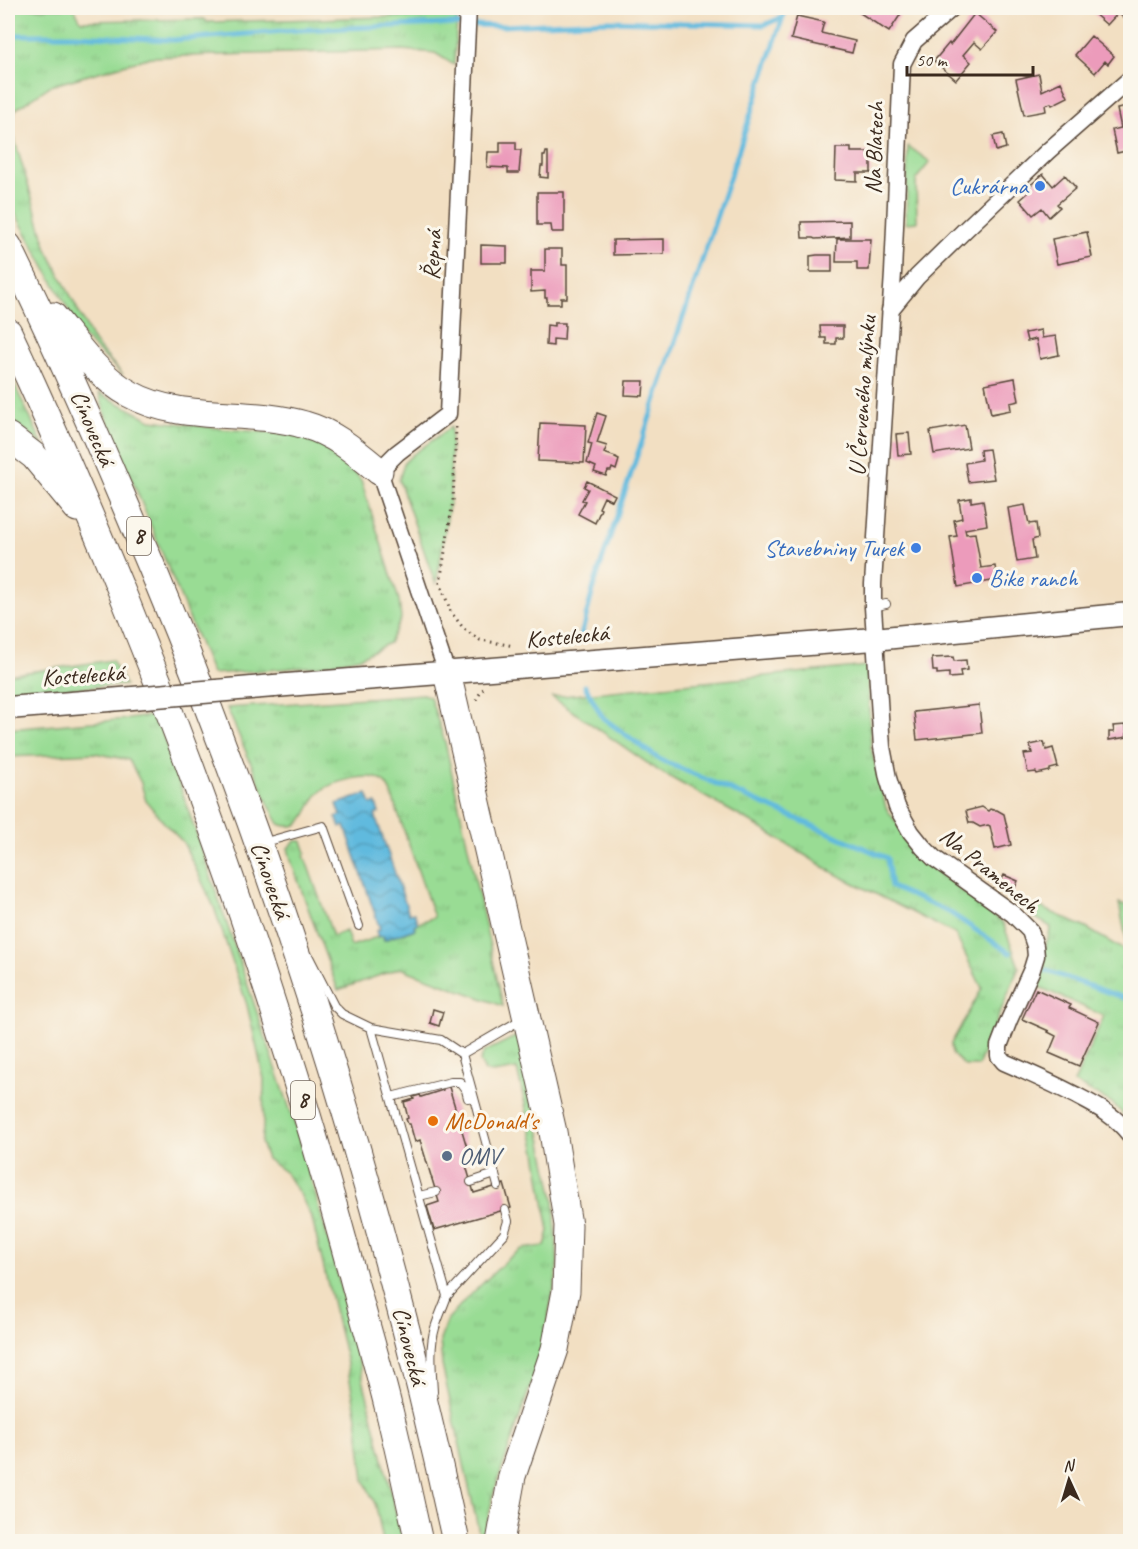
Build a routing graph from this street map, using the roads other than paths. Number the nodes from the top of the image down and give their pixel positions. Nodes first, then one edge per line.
1 (952, 8) edge
2 (468, 19) edge
3 (1131, 79) edge
4 (8, 246) edge
5 (25, 280) junction
6 (890, 310) junction
7 (8, 332) edge
8 (8, 436) edge
9 (379, 471) junction
10 (98, 534) junction
11 (1131, 614) edge
12 (874, 639) junction
13 (447, 673) junction
14 (8, 708) edge
15 (258, 843) junction
16 (273, 886) junction
17 (359, 926) dead end
18 (527, 1016) junction
19 (371, 1028) junction
20 (462, 1054) junction
21 (391, 1097) junction
22 (1131, 1135) edge
23 (489, 1151) junction
24 (495, 1174) junction
25 (471, 1182) dead end
26 (498, 1186) dead end
27 (436, 1192) dead end
28 (419, 1196) junction
29 (505, 1210) dead end
30 (447, 1296) junction
31 (433, 1435) junction
32 (419, 1542) edge
33 (456, 1542) edge
34 (500, 1542) edge

1 - 6 street, Na Blatech
2 - 9 street, Řepná
3 - 6 street, U Červeného mlýnku
4 - 5 highway, Cínovecká / 8
5 - 9 highway
5 - 15 highway, Cínovecká / 8
6 - 12 street, U Červeného mlýnku
7 - 10 highway, Cínovecká / 8
8 - 10 highway
9 - 13 street
10 - 32 highway, Cínovecká / 8
11 - 12 main road, Kostelecká
12 - 13 main road, Kostelecká
12 - 22 street, Na Pramenech
13 - 14 main road, Kostelecká, bridge
13 - 18 highway
15 - 16 highway, Cínovecká / 8
15 - 17 lane
16 - 19 lane
16 - 31 highway, Cínovecká / 8
18 - 20 lane
18 - 34 highway
19 - 20 lane
19 - 21 lane
20 - 23 lane
21 - 23 lane
21 - 28 lane
23 - 24 lane
24 - 25 lane
24 - 26 lane
27 - 28 lane
28 - 30 lane
29 - 30 lane
30 - 31 lane
31 - 33 highway, Cínovecká / 8

